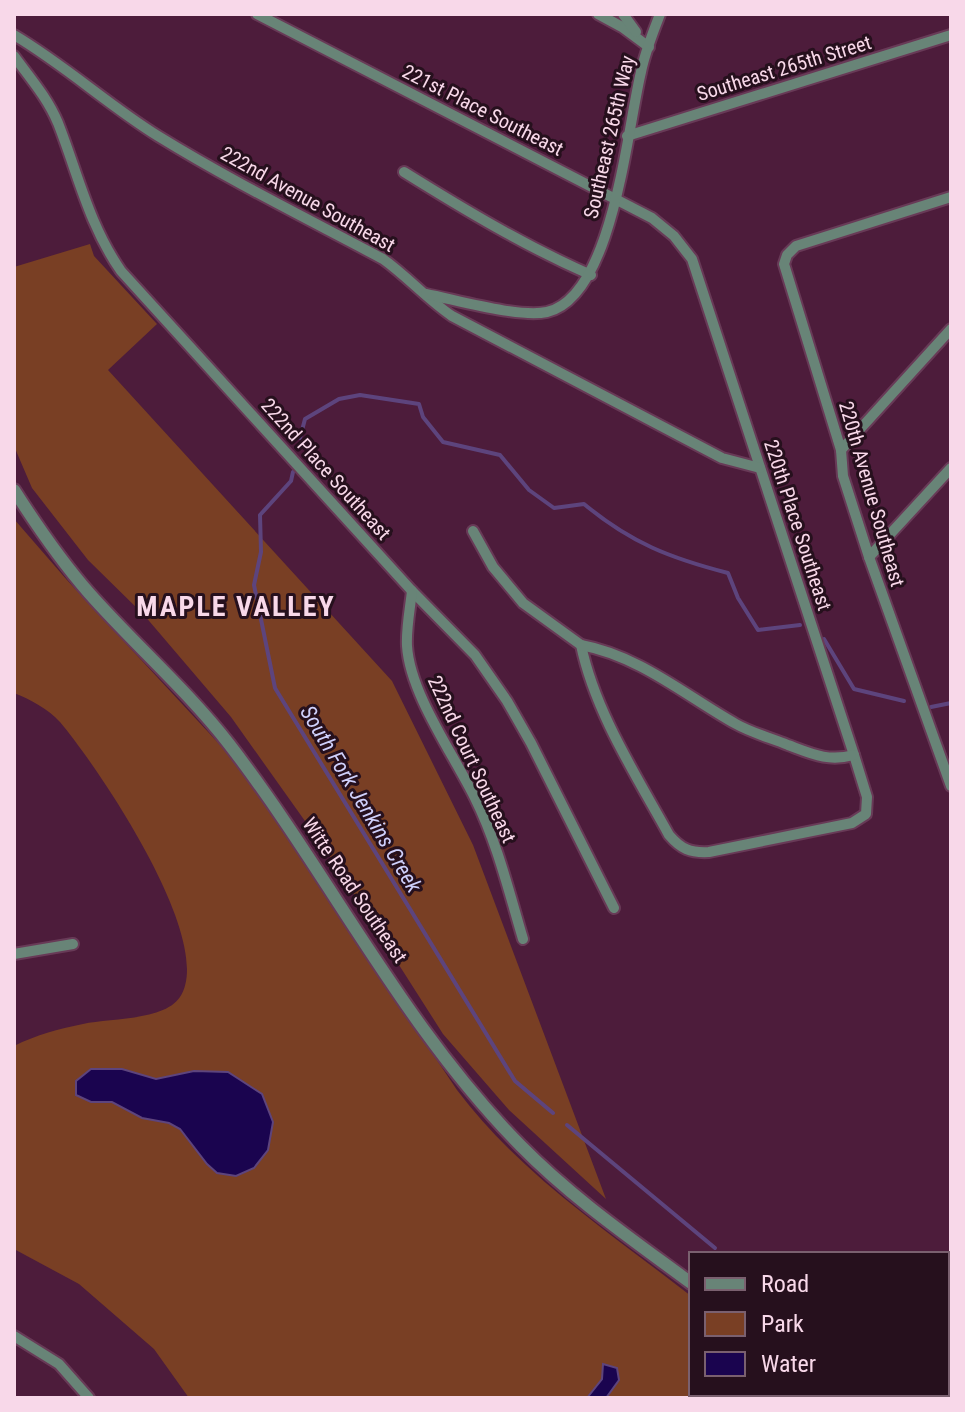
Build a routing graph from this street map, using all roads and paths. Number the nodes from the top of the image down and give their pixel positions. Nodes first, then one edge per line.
1 (257, 14) edge
2 (598, 14) edge
3 (623, 14) edge
4 (660, 14) edge
5 (14, 35) edge
6 (951, 35) edge
7 (649, 47) junction
8 (14, 56) edge
9 (627, 136) junction
10 (404, 172) dead end
11 (951, 197) edge
12 (617, 199) junction
13 (685, 250) joint
14 (591, 275) junction
15 (424, 293) junction
16 (951, 329) edge
17 (841, 450) junction
18 (760, 468) junction
19 (951, 468) edge
20 (14, 490) edge
21 (18, 504) edge
22 (473, 531) dead end
23 (869, 557) junction
24 (412, 591) junction
25 (581, 645) junction
26 (854, 755) junction
27 (951, 786) edge
28 (614, 908) dead end
29 (523, 939) dead end
30 (73, 944) dead end
31 (14, 954) edge
32 (689, 1282) edge
33 (14, 1336) edge
34 (89, 1398) edge

1 - 12 street, 221st Place Southeast
2 - 7 street
3 - 7 street
4 - 7 street, Southeast 265th Way
5 - 15 street, 222nd Avenue Southeast
6 - 9 street, Southeast 265th Street
7 - 9 street, Southeast 265th Way
8 - 24 street, 222nd Place Southeast
9 - 12 street, Southeast 265th Way
10 - 14 street
11 - 17 street, 220th Avenue Southeast
12 - 13 street, 221st Place Southeast
12 - 14 street, Southeast 265th Way
13 - 18 street, 220th Place Southeast
14 - 15 street, Southeast 265th Way
15 - 18 street, 222nd Avenue Southeast
16 - 17 street
17 - 23 street, 220th Avenue Southeast
18 - 26 street, 220th Place Southeast
19 - 23 street
20 - 21 street, Witte Road Southeast
21 - 32 street, Witte Road Southeast
22 - 25 street
23 - 27 street, 220th Avenue Southeast
24 - 28 street, 222nd Place Southeast
24 - 29 street, 222nd Court Southeast
25 - 26 street
25 - 26 street, 220th Place Southeast
30 - 31 street
33 - 34 street

